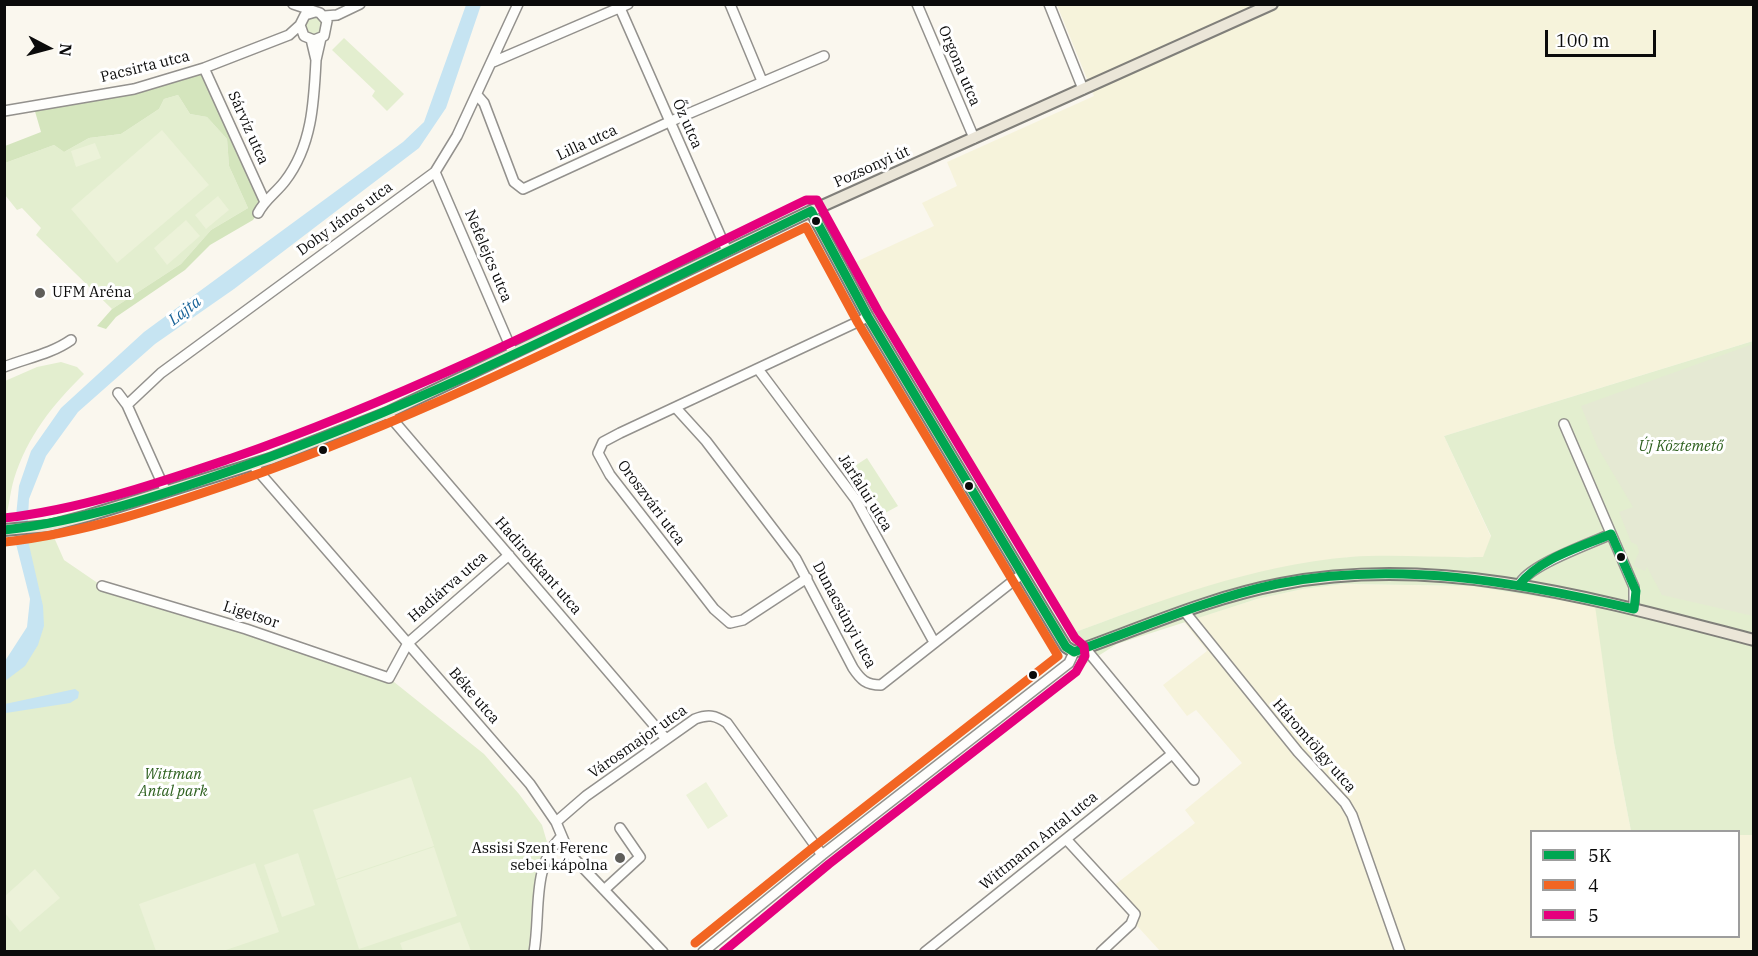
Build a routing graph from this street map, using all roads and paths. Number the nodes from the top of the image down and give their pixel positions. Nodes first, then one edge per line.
1 (360, 4) edge
2 (518, 4) edge
3 (730, 4) edge
4 (917, 4) edge
5 (1049, 4) edge
6 (1272, 4) edge
7 (294, 5) edge
8 (624, 6) edge
9 (315, 12) junction
10 (337, 15) junction
11 (324, 16) junction
12 (301, 23) junction
13 (328, 26) junction
14 (289, 35) junction
15 (312, 37) junction
16 (824, 56) dead end
17 (493, 62) junction
18 (204, 68) junction
19 (762, 81) junction
20 (1083, 89) junction
21 (477, 95) junction
22 (4, 111) edge
23 (669, 122) junction
24 (974, 138) junction
25 (435, 172) junction
26 (264, 200) junction
27 (812, 211) junction
28 (258, 213) dead end
29 (727, 251) junction
30 (868, 317) junction
31 (71, 340) dead end
32 (513, 353) junction
33 (4, 368) edge
34 (758, 369) junction
35 (118, 393) dead end
36 (127, 405) junction
37 (676, 408) junction
38 (387, 413) junction
39 (1564, 424) dead end
40 (252, 464) junction
41 (166, 492) junction
42 (4, 530) edge
43 (1611, 534) junction
44 (509, 555) junction
45 (1022, 574) junction
46 (807, 578) junction
47 (1519, 585) junction
48 (102, 586) dead end
49 (1634, 609) junction
50 (1185, 612) junction
51 (1754, 640) edge
52 (934, 642) junction
53 (408, 643) junction
54 (1080, 650) junction
55 (666, 739) junction
56 (1172, 754) junction
57 (1194, 780) dead end
58 (556, 822) junction
59 (620, 828) dead end
60 (561, 837) junction
61 (1066, 839) junction
62 (822, 855) junction
63 (604, 890) junction
64 (534, 951) edge
65 (663, 951) edge
66 (703, 951) edge
67 (925, 951) edge
68 (1101, 951) edge
69 (1400, 951) edge

1 - 10 street
2 - 17 street, Dohy János utca
3 - 19 street
4 - 24 street, Orgona utca
5 - 20 street
6 - 20 main road, Pozsonyi út
7 - 9 street
7 - 12 street
8 - 17 street
8 - 23 street, Őz utca
9 - 11 street
9 - 12 street
10 - 11 street
10 - 13 street
11 - 13 street
12 - 14 street
12 - 15 street
13 - 15 street
14 - 15 street
14 - 18 street, Pacsirta utca
15 - 26 street, Sárvíz utca
16 - 19 street, Lilla utca
17 - 21 street, Dohy János utca
18 - 22 street, Pacsirta utca
18 - 26 street, Sárvíz utca
19 - 23 street, Lilla utca
20 - 24 main road, Pozsonyi út
21 - 23 street, Lilla utca
21 - 25 street, Dohy János utca
23 - 29 street, Őz utca
24 - 27 main road, Pozsonyi út
25 - 32 street, Nefelejcs utca
25 - 36 street, Dohy János utca
26 - 28 street, Sárvíz utca
27 - 29 main road, Pozsonyi út
27 - 30 main road
29 - 32 main road, Pozsonyi út
30 - 34 street, Oroszvári utca
30 - 45 main road
31 - 33 street
32 - 38 main road, Pozsonyi út
34 - 37 street, Oroszvári utca
34 - 52 street, Járfalui utca
35 - 36 street
36 - 41 street
37 - 46 street, Dunacsúnyi utca
37 - 46 street, Oroszvári utca
38 - 40 main road, Pozsonyi út
38 - 44 street, Hadirokkant utca
39 - 43 street
40 - 41 main road, Pozsonyi út
40 - 53 street, Béke utca
41 - 42 main road, Pozsonyi út
43 - 47 street
43 - 49 street
44 - 53 street, Hadiárva utca
44 - 55 street, Hadirokkant utca
45 - 52 street, Dunacsúnyi utca
45 - 54 main road
46 - 52 street, Dunacsúnyi utca
47 - 49 main road
47 - 50 main road
48 - 53 street, Ligetsor
49 - 51 main road
50 - 54 main road
50 - 69 street, Háromtölgy utca
53 - 58 street, Béke utca
54 - 56 street
54 - 62 street
55 - 58 street, Városmajor utca
55 - 62 street, Városmajor utca
56 - 57 street
56 - 61 street, Wittmann Antal utca
58 - 60 street, Béke utca
59 - 63 street
60 - 63 street, Béke utca
60 - 64 street
61 - 67 street, Wittmann Antal utca
61 - 68 street
62 - 66 street
63 - 65 street, Béke utca

